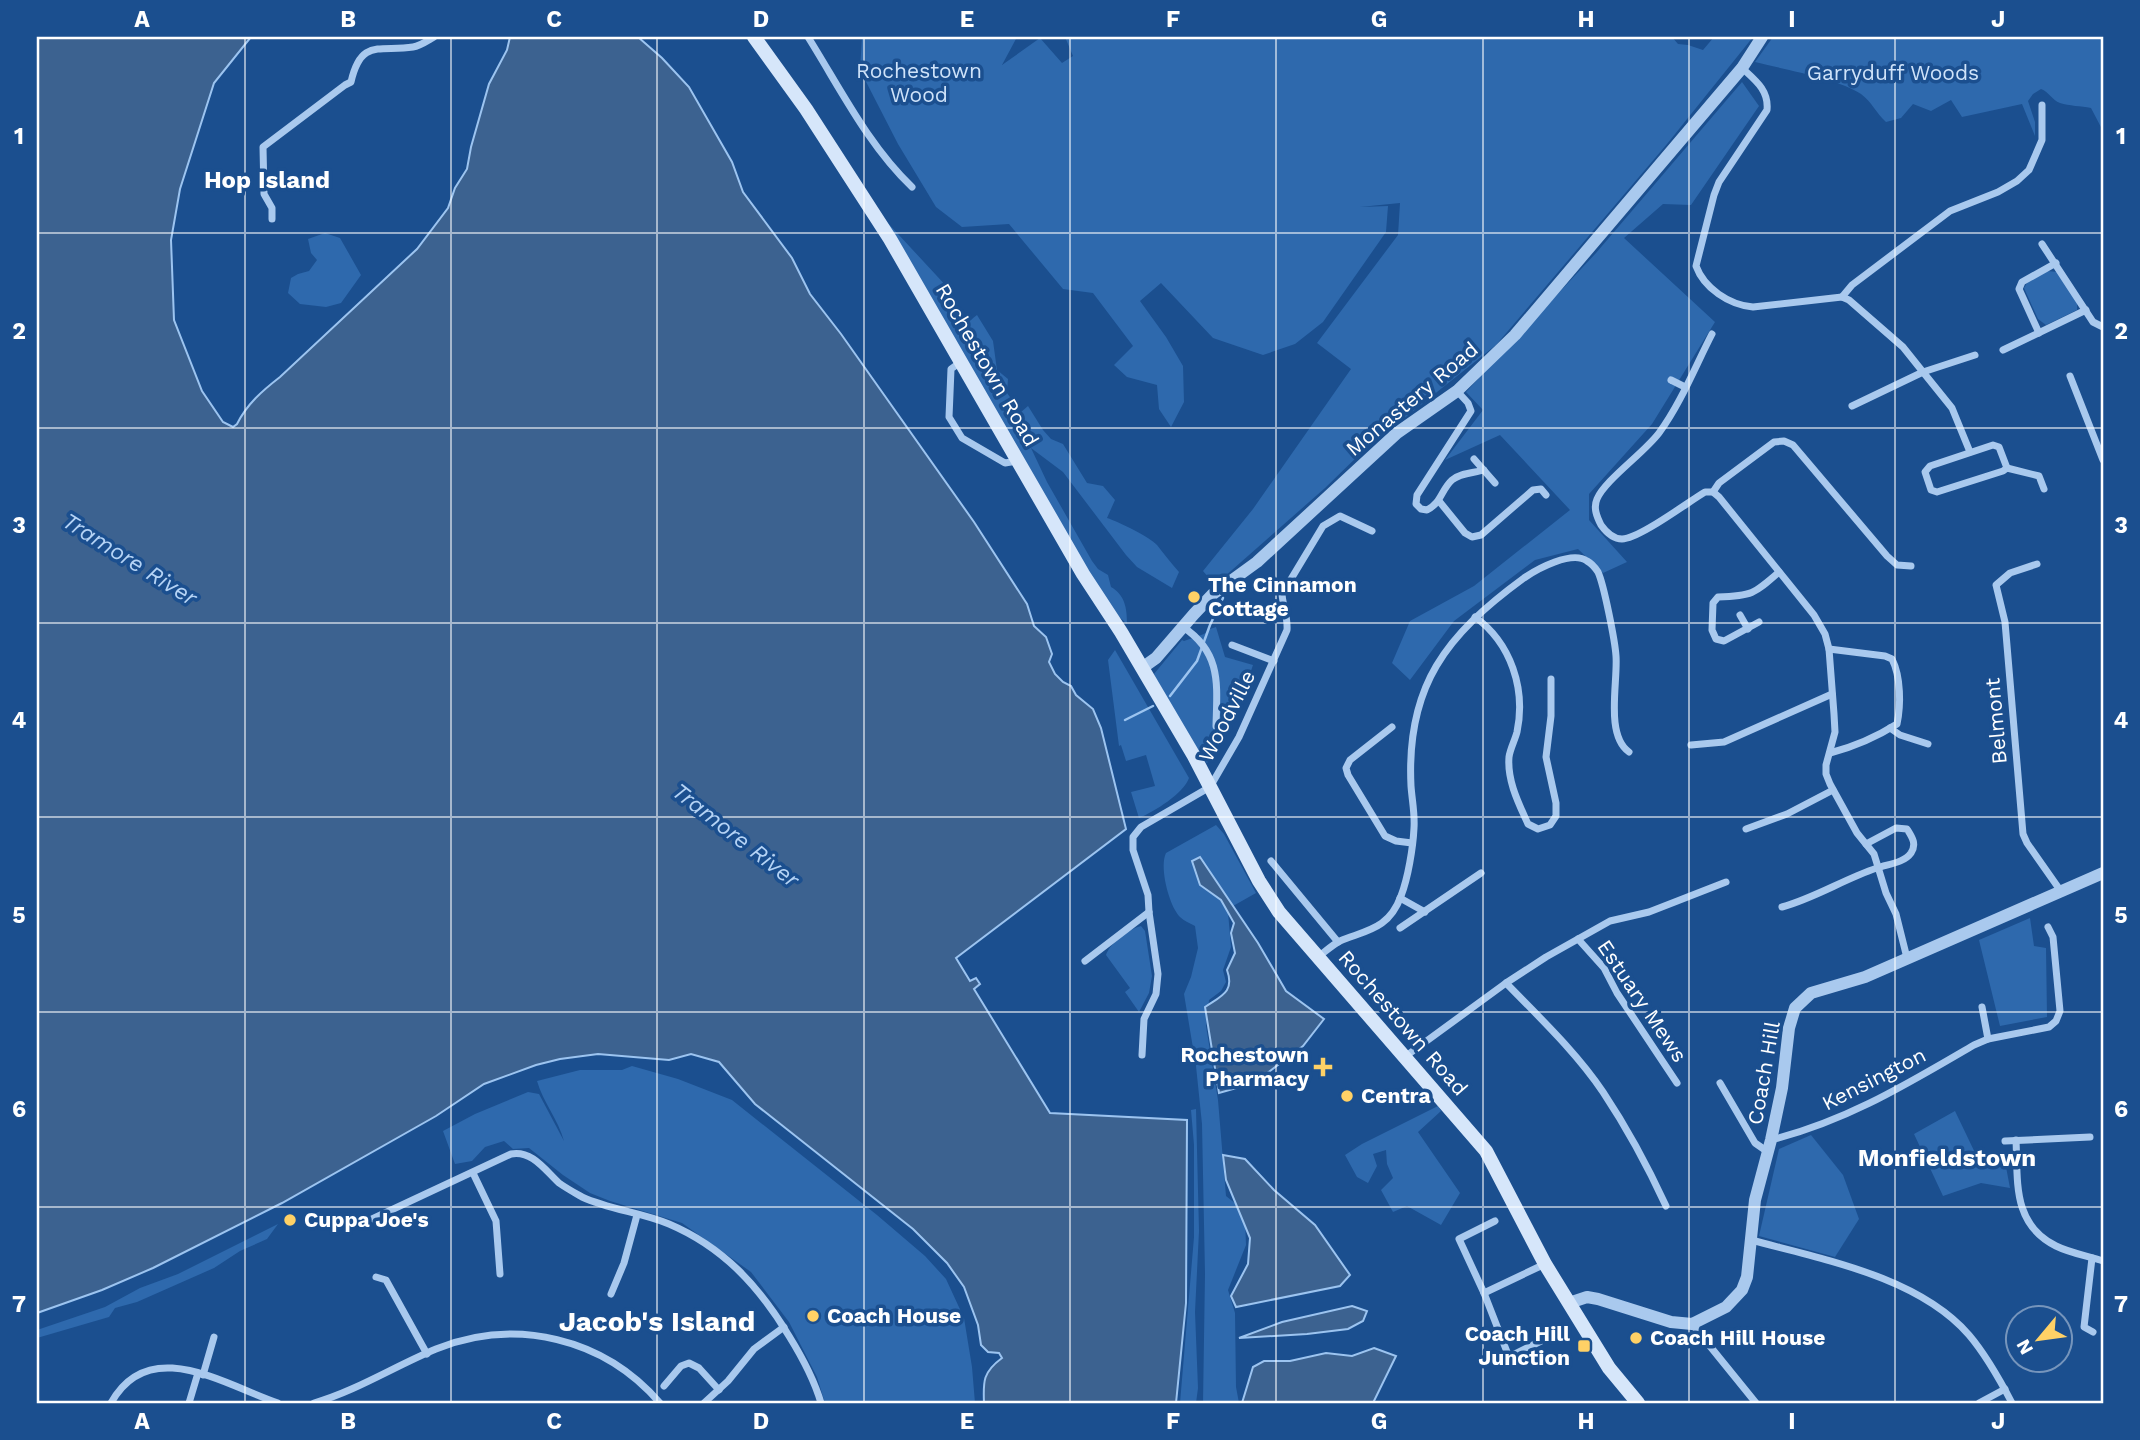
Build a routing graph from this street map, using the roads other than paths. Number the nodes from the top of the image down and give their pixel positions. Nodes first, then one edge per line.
1 (433, 37) edge
2 (754, 37) edge
3 (808, 37) edge
4 (1762, 37) edge
5 (1742, 68) junction
6 (2042, 105) dead end
7 (912, 187) dead end
8 (271, 219) dead end
9 (2042, 244) dead end
10 (2056, 263) junction
11 (1842, 297) junction
12 (2086, 310) junction
13 (2103, 327) edge
14 (2039, 333) junction
15 (1712, 334) dead end
16 (2003, 350) dead end
17 (1975, 355) dead end
18 (962, 361) junction
19 (1923, 372) junction
20 (2070, 376) dead end
21 (1671, 380) dead end
22 (1685, 387) junction
23 (1457, 391) junction
24 (1852, 406) dead end
25 (1970, 452) junction
26 (1474, 459) dead end
27 (2103, 460) edge
28 (1018, 461) junction
29 (2007, 468) junction
30 (1484, 471) junction
31 (1495, 482) dead end
32 (2044, 489) dead end
33 (1713, 492) junction
34 (1546, 495) dead end
35 (1439, 502) junction
36 (1372, 531) dead end
37 (2037, 564) dead end
38 (1911, 566) dead end
39 (1779, 572) junction
40 (1740, 615) dead end
41 (1475, 617) junction
42 (1759, 622) dead end
43 (1183, 627) junction
44 (1748, 629) junction
45 (1232, 645) dead end
46 (1829, 649) junction
47 (1274, 661) junction
48 (1142, 668) junction
49 (1551, 679) dead end
50 (1832, 694) junction
51 (1216, 726) dead end
52 (1392, 727) dead end
53 (1890, 728) junction
54 (1928, 744) dead end
55 (1691, 745) dead end
56 (1629, 752) dead end
57 (1830, 753) junction
58 (1210, 787) junction
59 (1833, 790) junction
60 (1746, 829) dead end
61 (1412, 843) junction
62 (1866, 844) junction
63 (1271, 860) dead end
64 (1878, 867) junction
65 (1481, 873) dead end
66 (2103, 873) edge
67 (1726, 882) dead end
68 (2060, 890) junction
69 (1400, 898) junction
70 (1782, 908) dead end
71 (1149, 912) junction
72 (1424, 912) junction
73 (2048, 927) dead end
74 (1400, 928) dead end
75 (1578, 939) junction
76 (1338, 942) junction
77 (1318, 957) junction
78 (1907, 958) junction
79 (1085, 961) dead end
80 (1506, 983) junction
81 (1982, 1007) dead end
82 (1988, 1040) junction
83 (1142, 1055) dead end
84 (1406, 1056) junction
85 (1677, 1083) dead end
86 (1720, 1083) dead end
87 (2090, 1137) dead end
88 (2016, 1140) junction
89 (2005, 1141) dead end
90 (1770, 1146) junction
91 (473, 1173) junction
92 (1666, 1206) dead end
93 (637, 1215) junction
94 (372, 1220) dead end
95 (1495, 1221) dead end
96 (1751, 1240) junction
97 (2092, 1258) junction
98 (2103, 1261) edge
99 (1545, 1264) junction
100 (500, 1274) dead end
101 (376, 1277) dead end
102 (1484, 1293) junction
103 (611, 1294) dead end
104 (1569, 1303) junction
105 (1692, 1324) junction
106 (784, 1327) junction
107 (2093, 1332) dead end
108 (214, 1337) dead end
109 (1544, 1340) dead end
110 (426, 1354) junction
111 (200, 1374) junction
112 (664, 1385) dead end
113 (2005, 1389) junction
114 (719, 1390) junction
115 (258, 1400) edge
116 (111, 1403) edge
117 (189, 1403) edge
118 (278, 1403) edge
119 (314, 1403) edge
120 (660, 1403) edge
121 (704, 1403) edge
122 (821, 1403) edge
123 (1638, 1403) edge
124 (1756, 1403) edge
125 (1979, 1403) edge
126 (2012, 1403) edge

1 - 8 street
2 - 18 main road, Rochestown Road
3 - 7 street
4 - 5 street, Monastery Road
5 - 11 street
5 - 23 street, Monastery Road
6 - 11 street
9 - 10 street
10 - 12 street
10 - 14 street
11 - 19 street
12 - 13 street
12 - 14 street
14 - 16 street
15 - 22 street
17 - 19 street
18 - 28 main road, Rochestown Road
18 - 28 street
19 - 24 street
19 - 25 street
20 - 27 street
21 - 22 street
22 - 33 street
23 - 35 street
23 - 43 street, Monastery Road
25 - 29 street
25 - 29 street
26 - 30 street
28 - 48 main road, Rochestown Road
29 - 32 street
30 - 31 street
30 - 35 street
33 - 38 street
33 - 39 street
34 - 35 street
36 - 47 street, Woodville
37 - 68 street, Belmont
39 - 44 street
39 - 46 street
40 - 44 street
41 - 49 street
41 - 56 street
41 - 61 street
42 - 44 street
43 - 48 street, Monastery Road
43 - 51 street
45 - 47 street, Woodville
46 - 50 street
46 - 53 street
47 - 58 street, Woodville
48 - 58 main road, Rochestown Road
50 - 55 street
50 - 57 street
52 - 61 street
53 - 54 street
53 - 57 street
57 - 59 street
58 - 71 street
58 - 77 main road, Rochestown Road
59 - 60 street
59 - 62 street
61 - 69 street
62 - 64 street
62 - 64 street
63 - 76 street
64 - 70 street
64 - 78 street
65 - 72 street
66 - 68 street, Coach Hill
67 - 75 street
68 - 78 street, Coach Hill
69 - 72 street
69 - 76 street
71 - 79 street
71 - 83 street
72 - 74 street
73 - 82 street, Kensington
75 - 80 street
75 - 85 street, Estuary Mews
76 - 77 street
77 - 84 main road, Rochestown Road
78 - 90 street, Coach Hill
80 - 84 street
80 - 92 street
81 - 82 street
82 - 90 street, Kensington
84 - 99 main road, Rochestown Road
86 - 90 street
87 - 88 street
88 - 89 street
88 - 97 street
90 - 96 street, Coach Hill
91 - 93 street
91 - 94 street
91 - 100 street
93 - 103 street
93 - 106 street
95 - 102 street
96 - 105 street, Coach Hill
96 - 113 street
97 - 98 street
97 - 107 street
99 - 102 street
99 - 104 main road, Rochestown Road
101 - 110 street
102 - 109 street
104 - 105 street
104 - 123 main road, Rochestown Road
105 - 124 street
106 - 114 street
106 - 122 street
108 - 111 street
110 - 119 street
110 - 120 street
111 - 115 street
111 - 116 street
111 - 117 street
112 - 114 street
113 - 125 street
113 - 126 street
114 - 121 street
115 - 118 street

